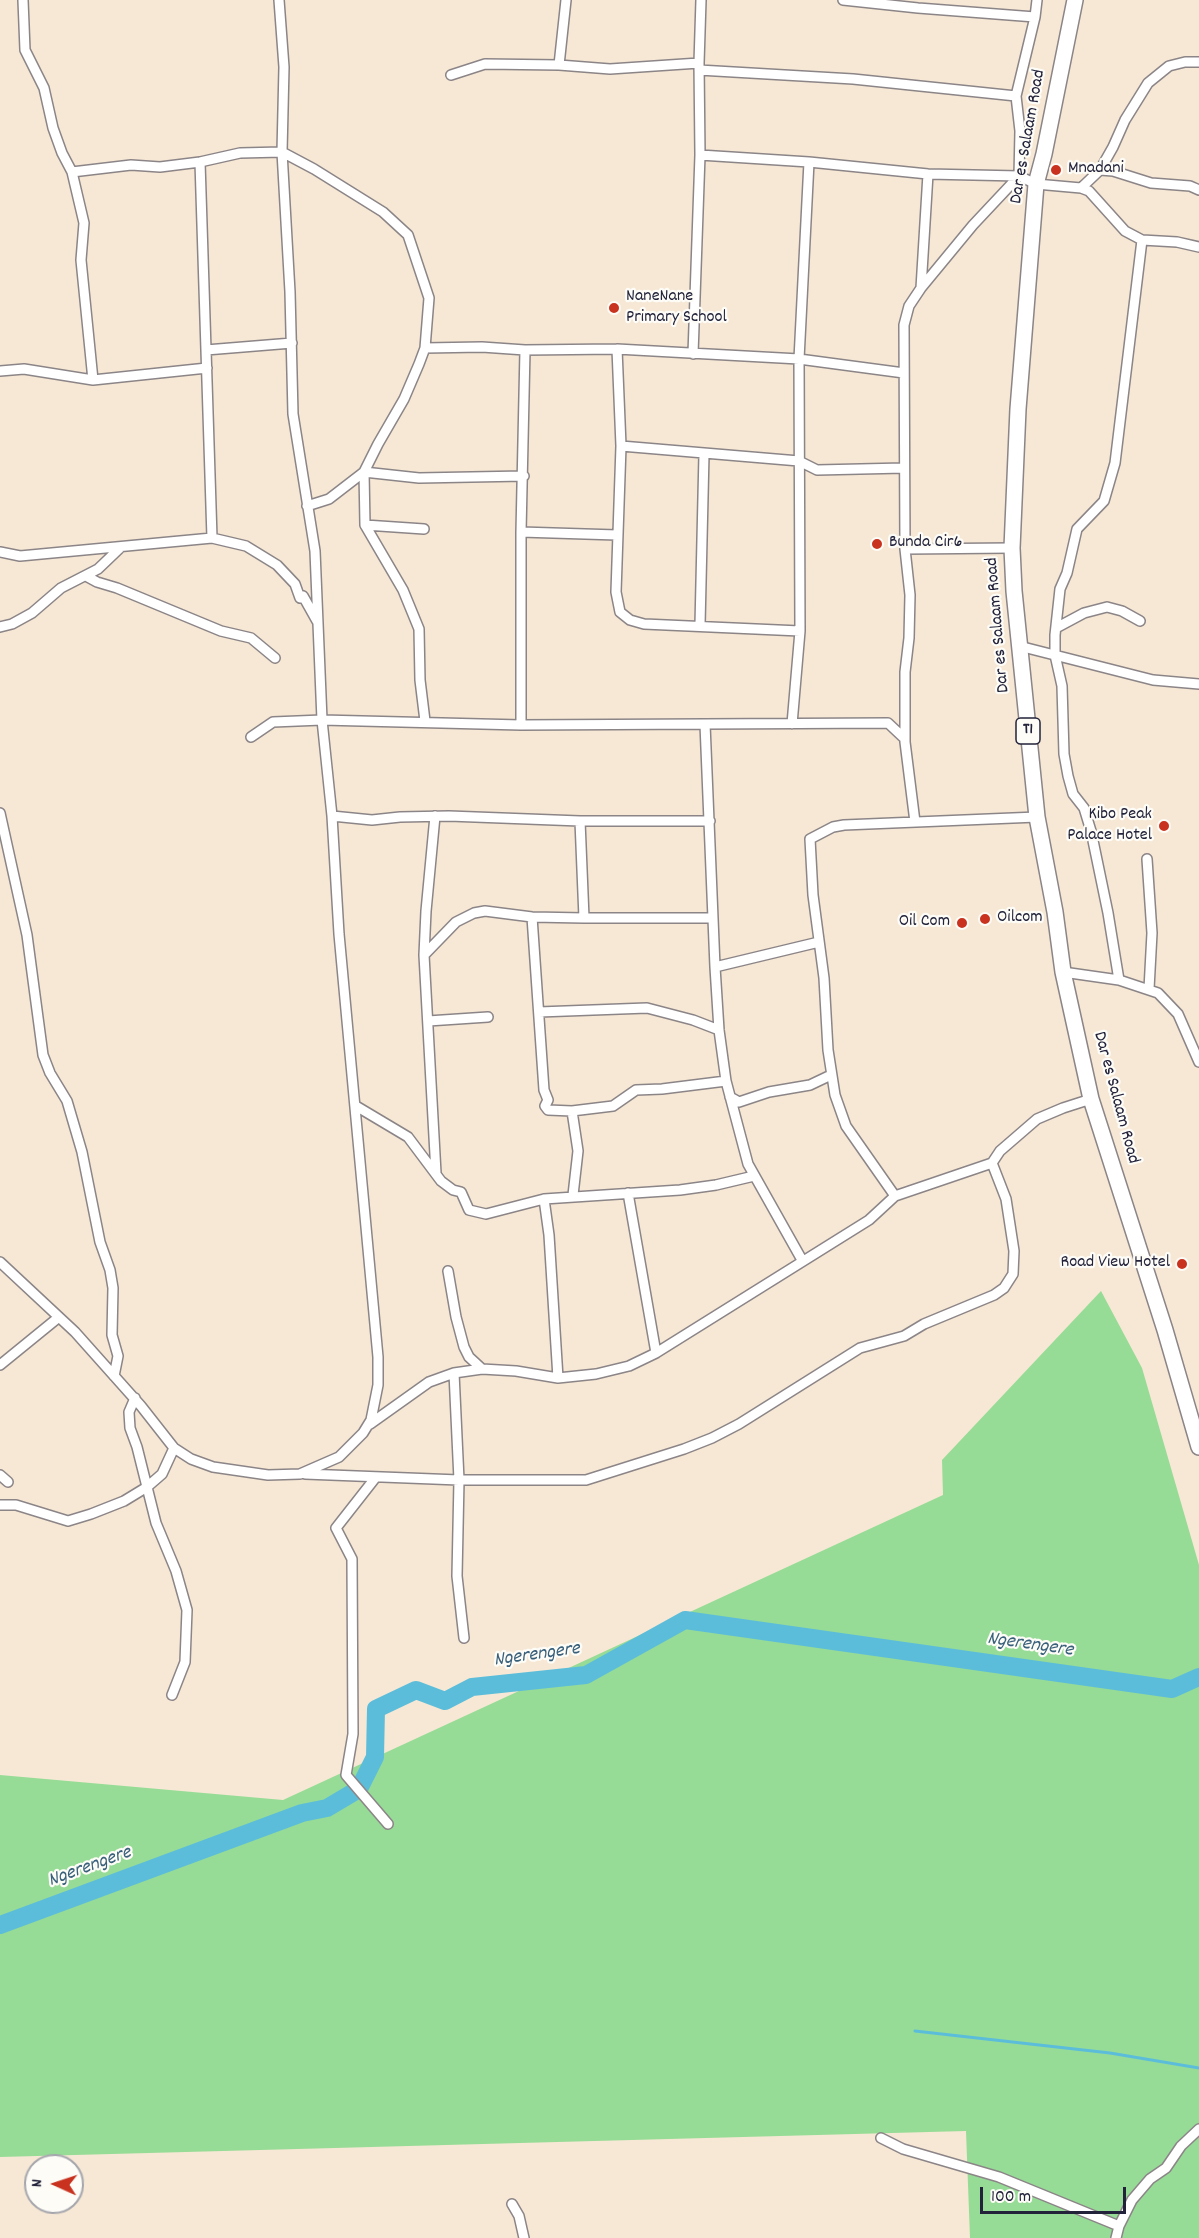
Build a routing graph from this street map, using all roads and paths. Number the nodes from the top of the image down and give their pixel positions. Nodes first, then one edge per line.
1 (23, 0) edge
2 (279, 0) edge
3 (566, 0) edge
4 (701, 0) edge
5 (843, 0) edge
6 (1037, 0) edge
7 (1076, 0) edge
8 (961, 5) edge
9 (1035, 17) junction
10 (1199, 62) edge
11 (559, 65) junction
12 (699, 67) junction
13 (451, 75) dead end
14 (1016, 96) junction
15 (282, 152) junction
16 (700, 155) junction
17 (200, 162) junction
18 (809, 162) junction
19 (1100, 170) junction
20 (72, 172) junction
21 (928, 174) junction
22 (1019, 176) junction
23 (1036, 184) junction
24 (1081, 188) junction
25 (1199, 190) edge
26 (1142, 240) junction
27 (1199, 247) edge
28 (921, 288) junction
29 (292, 343) junction
30 (425, 348) junction
31 (617, 349) junction
32 (206, 350) junction
33 (525, 350) junction
34 (693, 354) junction
35 (799, 359) junction
36 (207, 368) junction
37 (0, 371) edge
38 (904, 373) junction
39 (93, 380) junction
40 (621, 446) junction
41 (704, 454) junction
42 (799, 461) junction
43 (904, 468) junction
44 (364, 472) junction
45 (524, 476) junction
46 (307, 506) junction
47 (365, 525) junction
48 (424, 528) dead end
49 (521, 532) junction
50 (617, 535) junction
51 (212, 538) junction
52 (121, 547) junction
53 (1012, 548) junction
54 (905, 549) junction
55 (0, 552) edge
56 (86, 576) junction
57 (1140, 621) dead end
58 (318, 623) junction
59 (700, 625) junction
60 (0, 627) edge
61 (1056, 628) junction
62 (800, 631) junction
63 (1019, 646) junction
64 (1055, 655) junction
65 (276, 658) dead end
66 (1199, 684) edge
67 (322, 720) junction
68 (425, 721) junction
69 (705, 724) junction
70 (792, 724) junction
71 (521, 725) junction
72 (251, 736) dead end
73 (905, 739) junction
74 (0, 813) edge
75 (332, 816) junction
76 (435, 816) junction
77 (1037, 817) junction
78 (580, 821) junction
79 (710, 821) junction
80 (915, 822) junction
81 (8, 848) junction
82 (0, 858) edge
83 (1147, 859) dead end
84 (532, 916) junction
85 (584, 918) junction
86 (713, 918) junction
87 (819, 942) junction
88 (424, 955) junction
89 (715, 967) junction
90 (1063, 972) junction
91 (1119, 980) junction
92 (1149, 989) junction
93 (539, 1012) junction
94 (488, 1017) dead end
95 (428, 1021) junction
96 (719, 1030) junction
97 (1199, 1062) edge
98 (831, 1075) junction
99 (726, 1081) junction
100 (730, 1096) junction
101 (1091, 1099) junction
102 (356, 1106) junction
103 (572, 1111) junction
104 (992, 1163) junction
105 (436, 1175) junction
106 (753, 1176) junction
107 (628, 1193) junction
108 (573, 1196) junction
109 (895, 1196) junction
110 (544, 1199) junction
111 (802, 1260) junction
112 (0, 1262) edge
113 (448, 1270) dead end
114 (59, 1317) junction
115 (656, 1353) junction
116 (0, 1365) edge
117 (482, 1369) junction
118 (454, 1373) junction
119 (114, 1376) junction
120 (558, 1378) junction
121 (135, 1398) junction
122 (367, 1426) junction
123 (1199, 1447) edge
124 (174, 1448) junction
125 (300, 1474) junction
126 (0, 1475) edge
127 (376, 1477) junction
128 (459, 1480) junction
129 (8, 1482) dead end
130 (147, 1487) junction
131 (0, 1505) edge
132 (464, 1638) dead end
133 (172, 1695) dead end
134 (388, 1824) dead end
135 (1199, 2129) edge
136 (881, 2138) dead end
137 (512, 2204) dead end
138 (1119, 2226) junction
139 (524, 2238) edge
140 (1116, 2238) edge

1 - 20 street
2 - 15 street
3 - 11 street
4 - 12 street
5 - 8 street
6 - 9 street
7 - 23 highway, Dar es Salaam Road / T1
8 - 9 street
9 - 14 street
10 - 19 street
11 - 12 street
11 - 13 street
12 - 14 street
12 - 16 street
14 - 22 street
15 - 17 street
15 - 29 street
15 - 30 street
16 - 18 street
16 - 34 street
17 - 20 street
17 - 32 street
18 - 21 street
18 - 35 street
19 - 24 street
19 - 25 street
20 - 39 street
21 - 22 street
21 - 28 street
22 - 23 street
22 - 28 street
23 - 24 street
23 - 53 highway, Dar es Salaam Road / T1
24 - 26 street
26 - 27 street
26 - 61 street
28 - 38 street
29 - 32 street
29 - 46 street
30 - 33 street
30 - 44 street
31 - 33 street
31 - 34 street
31 - 40 street
32 - 36 street
33 - 45 street
34 - 35 street
35 - 38 street
35 - 42 street
36 - 39 street
36 - 51 street
37 - 39 street
38 - 43 street
40 - 41 street
40 - 50 street
41 - 42 street
41 - 59 street
42 - 43 street
42 - 62 street
43 - 54 street
44 - 45 street
44 - 46 street
44 - 47 street
45 - 49 street
46 - 58 street
47 - 48 street
47 - 68 street
49 - 50 street
49 - 71 street
50 - 59 street
51 - 52 street
51 - 58 street
52 - 55 street
52 - 56 street
53 - 54 street
53 - 63 highway, Dar es Salaam Road / T1
54 - 73 street
56 - 60 street
56 - 65 street
57 - 61 street
58 - 67 street
59 - 62 street
61 - 64 street
62 - 70 street
63 - 64 street
63 - 77 highway, Dar es Salaam Road / T1
64 - 66 street
64 - 91 street
67 - 68 street
67 - 72 street
67 - 75 street
68 - 71 street
69 - 70 street
69 - 71 street
69 - 79 street
70 - 73 street
73 - 80 street
74 - 81 street
75 - 76 street
75 - 102 street
76 - 78 street
76 - 88 street
77 - 80 street
77 - 90 highway, Dar es Salaam Road / T1
78 - 79 street
78 - 85 street
79 - 86 street
80 - 87 street
81 - 82 street
81 - 119 street
83 - 92 street
84 - 85 street
84 - 88 street
84 - 93 street
85 - 86 street
86 - 89 street
87 - 89 street
87 - 98 street
88 - 95 street
89 - 96 street
90 - 91 street
90 - 101 highway, Dar es Salaam Road / T1
91 - 92 street
92 - 97 street
93 - 96 street
93 - 103 street
94 - 95 street
95 - 105 street
96 - 99 street
98 - 100 street
98 - 109 street
99 - 100 street
99 - 103 street
100 - 106 street
101 - 104 street
101 - 123 highway, Dar es Salaam Road / T1
102 - 105 street
102 - 122 street
103 - 108 street
104 - 109 street
104 - 128 street
105 - 110 street
106 - 107 street
106 - 111 street
107 - 108 street
107 - 115 street
108 - 110 street
109 - 111 street
110 - 120 street
111 - 115 street
112 - 114 street
113 - 117 street
114 - 116 street
114 - 119 street
115 - 120 street
117 - 118 street
117 - 120 street
118 - 122 street
118 - 128 street
119 - 121 street
121 - 124 street
121 - 130 street
122 - 125 street
124 - 125 street
124 - 130 street
125 - 127 street
126 - 129 street
127 - 128 street
127 - 134 street
128 - 132 street
130 - 131 street
130 - 133 street
135 - 138 street
136 - 138 street
137 - 139 street
138 - 140 street

